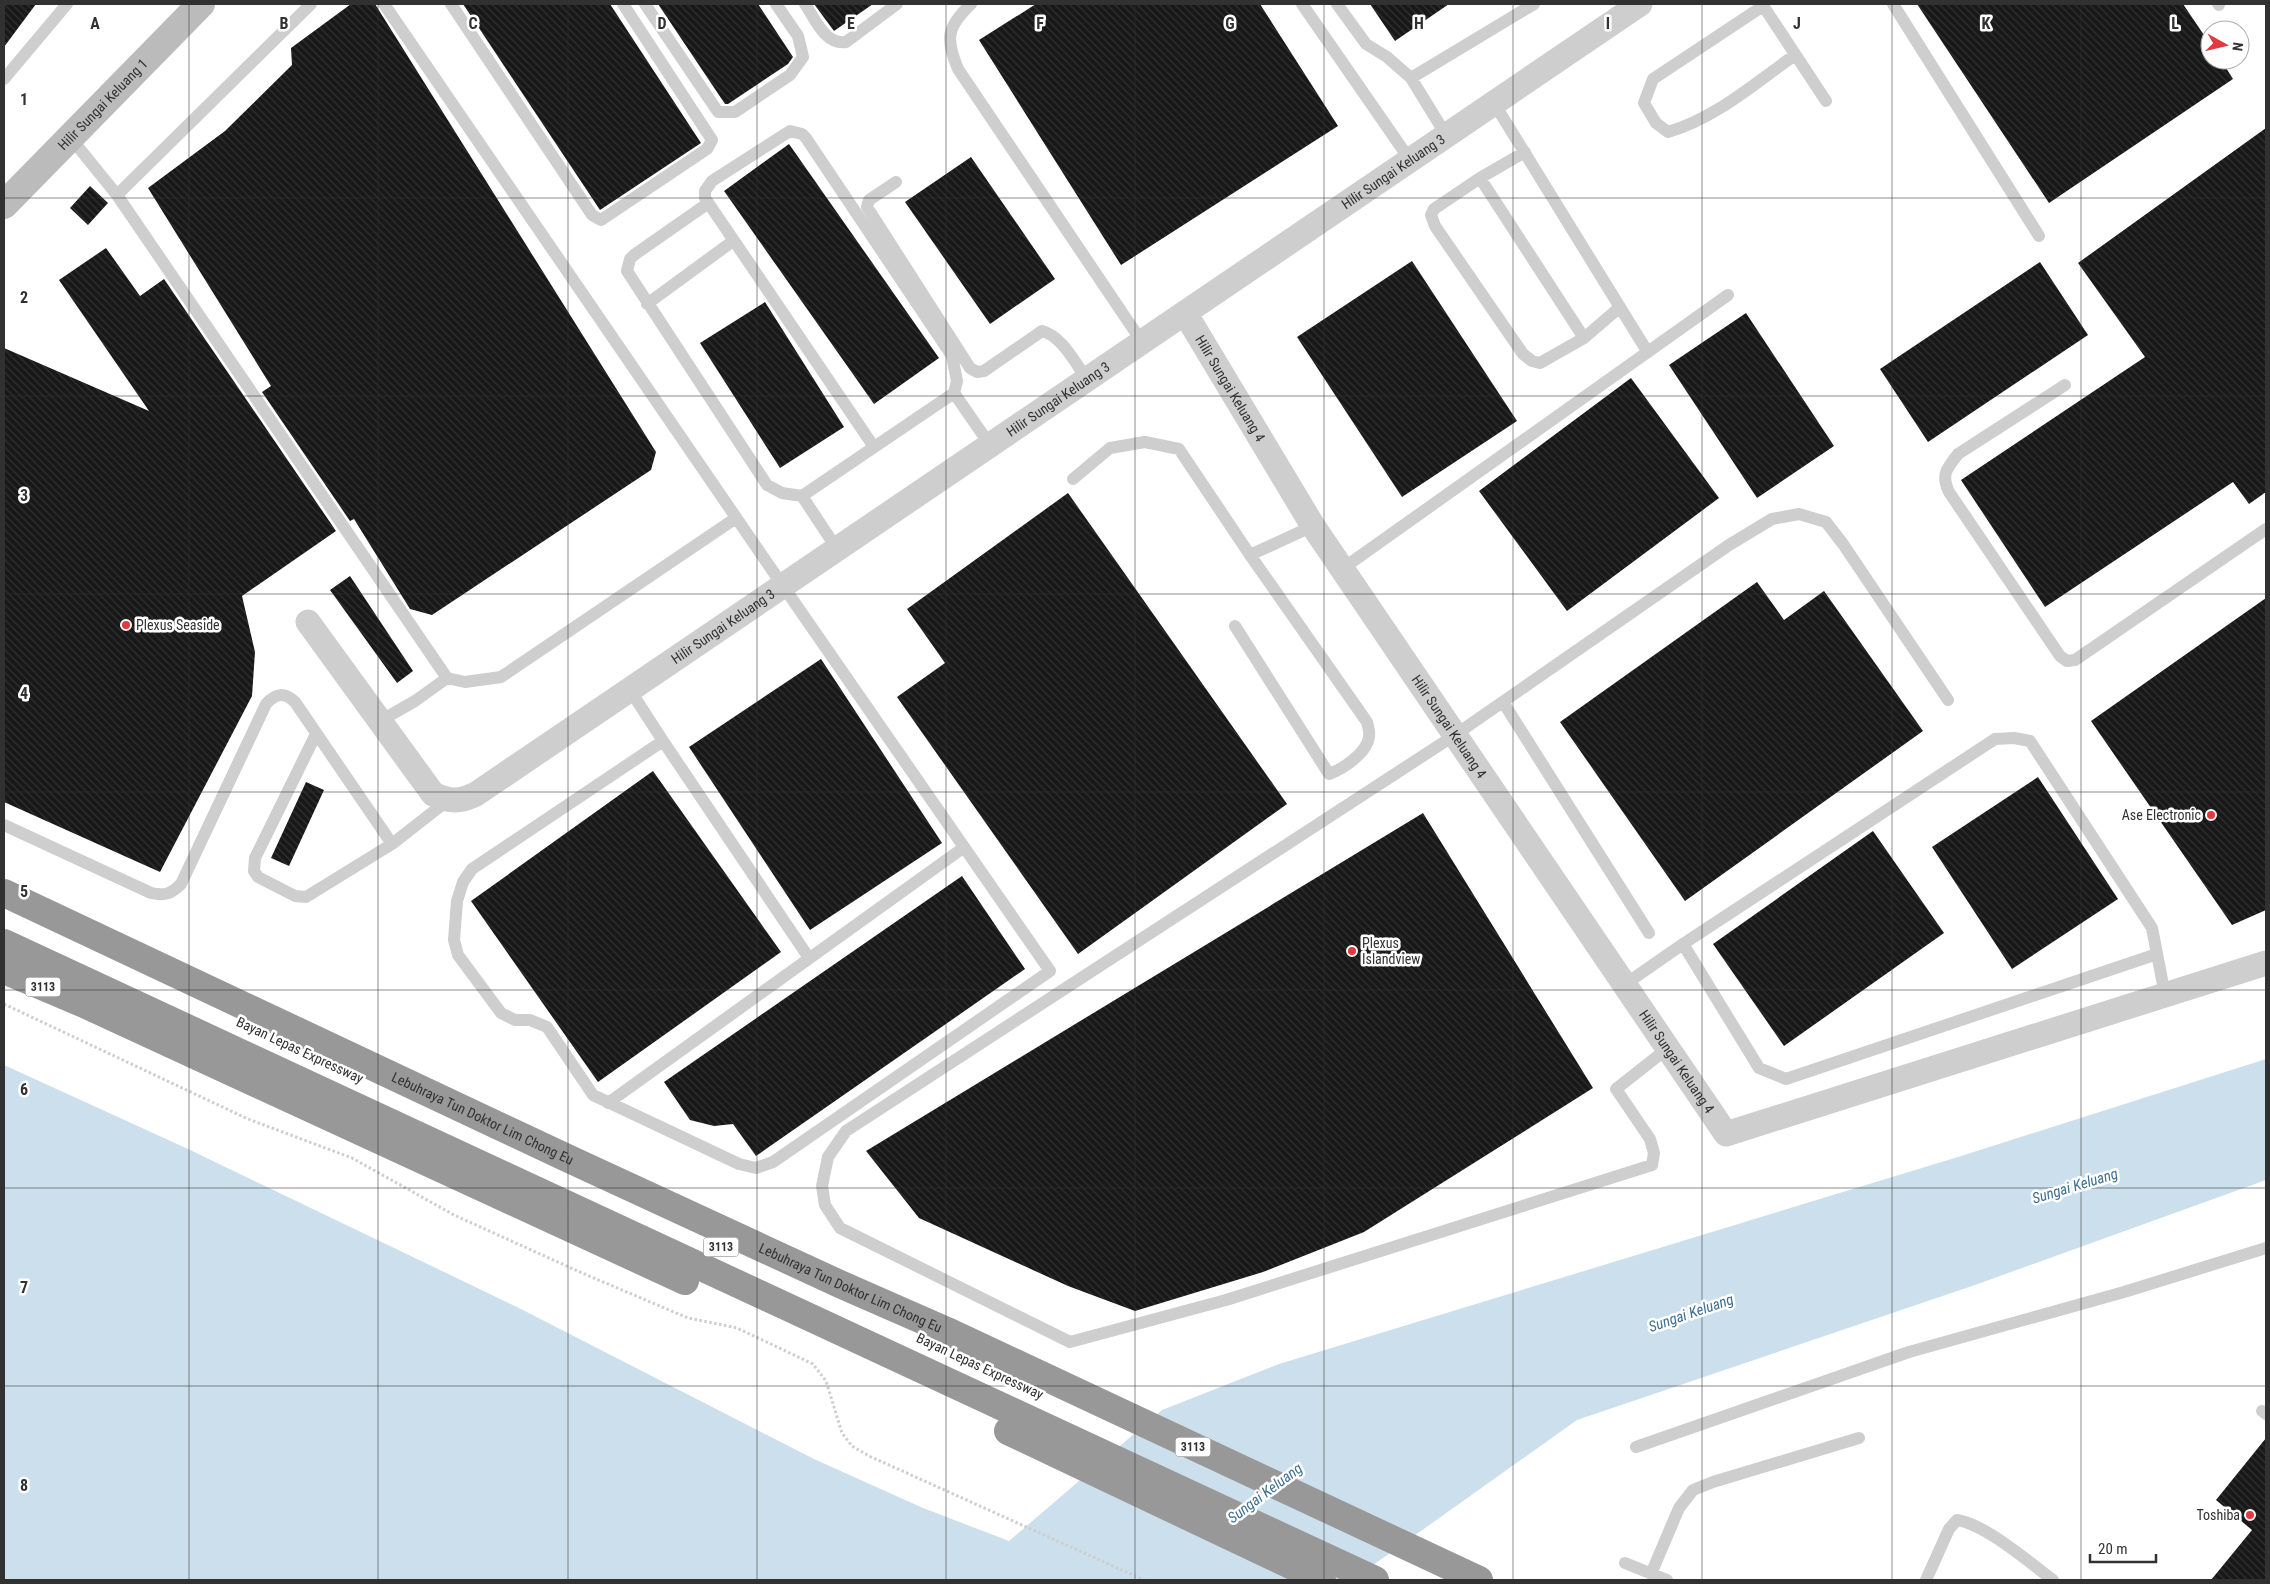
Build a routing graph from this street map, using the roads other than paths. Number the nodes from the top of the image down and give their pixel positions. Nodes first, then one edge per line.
1 (67, 4) edge
2 (201, 4) edge
3 (312, 4) edge
4 (384, 4) edge
5 (451, 4) edge
6 (623, 4) edge
7 (645, 4) edge
8 (776, 4) edge
9 (805, 4) edge
10 (897, 4) edge
11 (971, 4) edge
12 (1302, 4) edge
13 (1337, 4) edge
14 (1534, 4) edge
15 (1640, 4) edge
16 (1893, 4) edge
17 (1763, 5) edge
18 (1795, 55) junction
19 (4, 78) edge
20 (1411, 78) junction
21 (1826, 101) dead end
22 (1494, 103) junction
23 (1446, 135) junction
24 (70, 137) junction
25 (1525, 152) junction
26 (1410, 160) junction
27 (1480, 178) junction
28 (896, 182) dead end
29 (118, 195) junction
30 (708, 204) junction
31 (4, 205) edge
32 (2038, 236) dead end
33 (733, 241) junction
34 (1728, 295) dead end
35 (647, 304) junction
36 (1620, 307) junction
37 (1184, 313) junction
38 (1584, 338) junction
39 (1142, 342) junction
40 (1647, 351) junction
41 (1087, 380) junction
42 (2065, 385) dead end
43 (954, 393) junction
44 (990, 445) junction
45 (874, 447) junction
46 (1073, 479) dead end
47 (802, 496) junction
48 (736, 518) junction
49 (1313, 526) junction
50 (2266, 530) edge
51 (837, 549) junction
52 (1250, 555) junction
53 (1342, 569) junction
54 (783, 586) junction
55 (308, 622) dead end
56 (1236, 626) dead end
57 (447, 678) junction
58 (630, 690) junction
59 (1948, 700) dead end
60 (1502, 702) junction
61 (380, 721) junction
62 (316, 734) junction
63 (1455, 735) junction
64 (663, 741) junction
65 (447, 800) junction
66 (4, 825) edge
67 (392, 844) junction
68 (963, 848) junction
69 (4, 893) edge
70 (4, 911) edge
71 (1649, 933) dead end
72 (4, 943) edge
73 (1682, 944) junction
74 (2157, 954) junction
75 (809, 958) junction
76 (2266, 963) edge
77 (4, 970) edge
78 (1624, 984) junction
79 (2164, 995) junction
80 (1668, 1048) junction
81 (608, 1103) junction
82 (2266, 1248) edge
83 (1859, 1438) dead end
84 (1636, 1448) dead end
85 (1625, 1563) dead end
86 (1440, 1571) edge
87 (1651, 1574) junction
88 (1322, 1580) edge
89 (1375, 1580) edge
90 (1479, 1580) edge
91 (1667, 1580) edge
92 (1926, 1580) edge
93 (2053, 1580) edge

1 - 19 lane
2 - 24 street, Hilir Sungai Keluang 1
3 - 29 lane
4 - 48 lane
5 - 6 lane
7 - 8 lane
9 - 10 lane
11 - 39 lane
12 - 26 lane
13 - 20 lane
14 - 20 lane
15 - 22 street, Hilir Sungai Keluang 3
16 - 32 lane
17 - 18 lane
17 - 18 lane
18 - 21 lane
20 - 23 lane
22 - 23 street, Hilir Sungai Keluang 3
22 - 25 lane
23 - 26 street, Hilir Sungai Keluang 3
24 - 29 lane
24 - 31 street, Hilir Sungai Keluang 1
25 - 27 lane
25 - 36 lane
26 - 37 street, Hilir Sungai Keluang 3
27 - 38 lane
27 - 38 lane
28 - 41 lane
29 - 57 lane
30 - 33 lane
30 - 35 lane
30 - 43 lane
33 - 35 lane
33 - 45 lane
34 - 40 lane
35 - 47 lane
36 - 38 lane
36 - 40 lane
37 - 39 street, Hilir Sungai Keluang 3
37 - 49 street, Hilir Sungai Keluang 4
39 - 41 street, Hilir Sungai Keluang 3
40 - 53 lane
41 - 44 street, Hilir Sungai Keluang 3
42 - 50 lane
43 - 44 lane
43 - 45 lane
44 - 51 street, Hilir Sungai Keluang 3
45 - 47 lane
46 - 52 lane
47 - 51 lane
48 - 54 lane
48 - 57 lane
49 - 52 lane
49 - 53 street, Hilir Sungai Keluang 4
51 - 54 street, Hilir Sungai Keluang 3
52 - 56 lane
53 - 63 street, Hilir Sungai Keluang 4
54 - 58 street, Hilir Sungai Keluang 3
54 - 68 lane
55 - 61 street
57 - 61 lane
58 - 64 lane
58 - 65 street, Hilir Sungai Keluang 3
59 - 60 lane
60 - 63 lane
60 - 71 lane
61 - 65 street
62 - 66 lane
62 - 67 lane
62 - 67 lane
63 - 78 street, Hilir Sungai Keluang 4
63 - 80 lane
64 - 75 lane
64 - 81 lane
65 - 67 lane
68 - 75 lane
68 - 81 lane
69 - 86 highway, Lebuhraya Tun Doktor Lim Chong Eu / 3113
70 - 86 highway, Bayan Lepas Expressway / 3113
72 - 89 highway, Bayan Lepas Expressway / 3113
73 - 74 lane
73 - 74 lane
73 - 78 lane
74 - 79 lane
75 - 81 lane
76 - 79 street
77 - 88 highway, 3113
78 - 80 street, Hilir Sungai Keluang 4
79 - 80 street, Hilir Sungai Keluang 4
82 - 84 lane
83 - 87 lane
85 - 87 lane
86 - 90 highway, Lebuhraya Tun Doktor Lim Chong Eu / 3113
87 - 91 lane
92 - 93 lane

